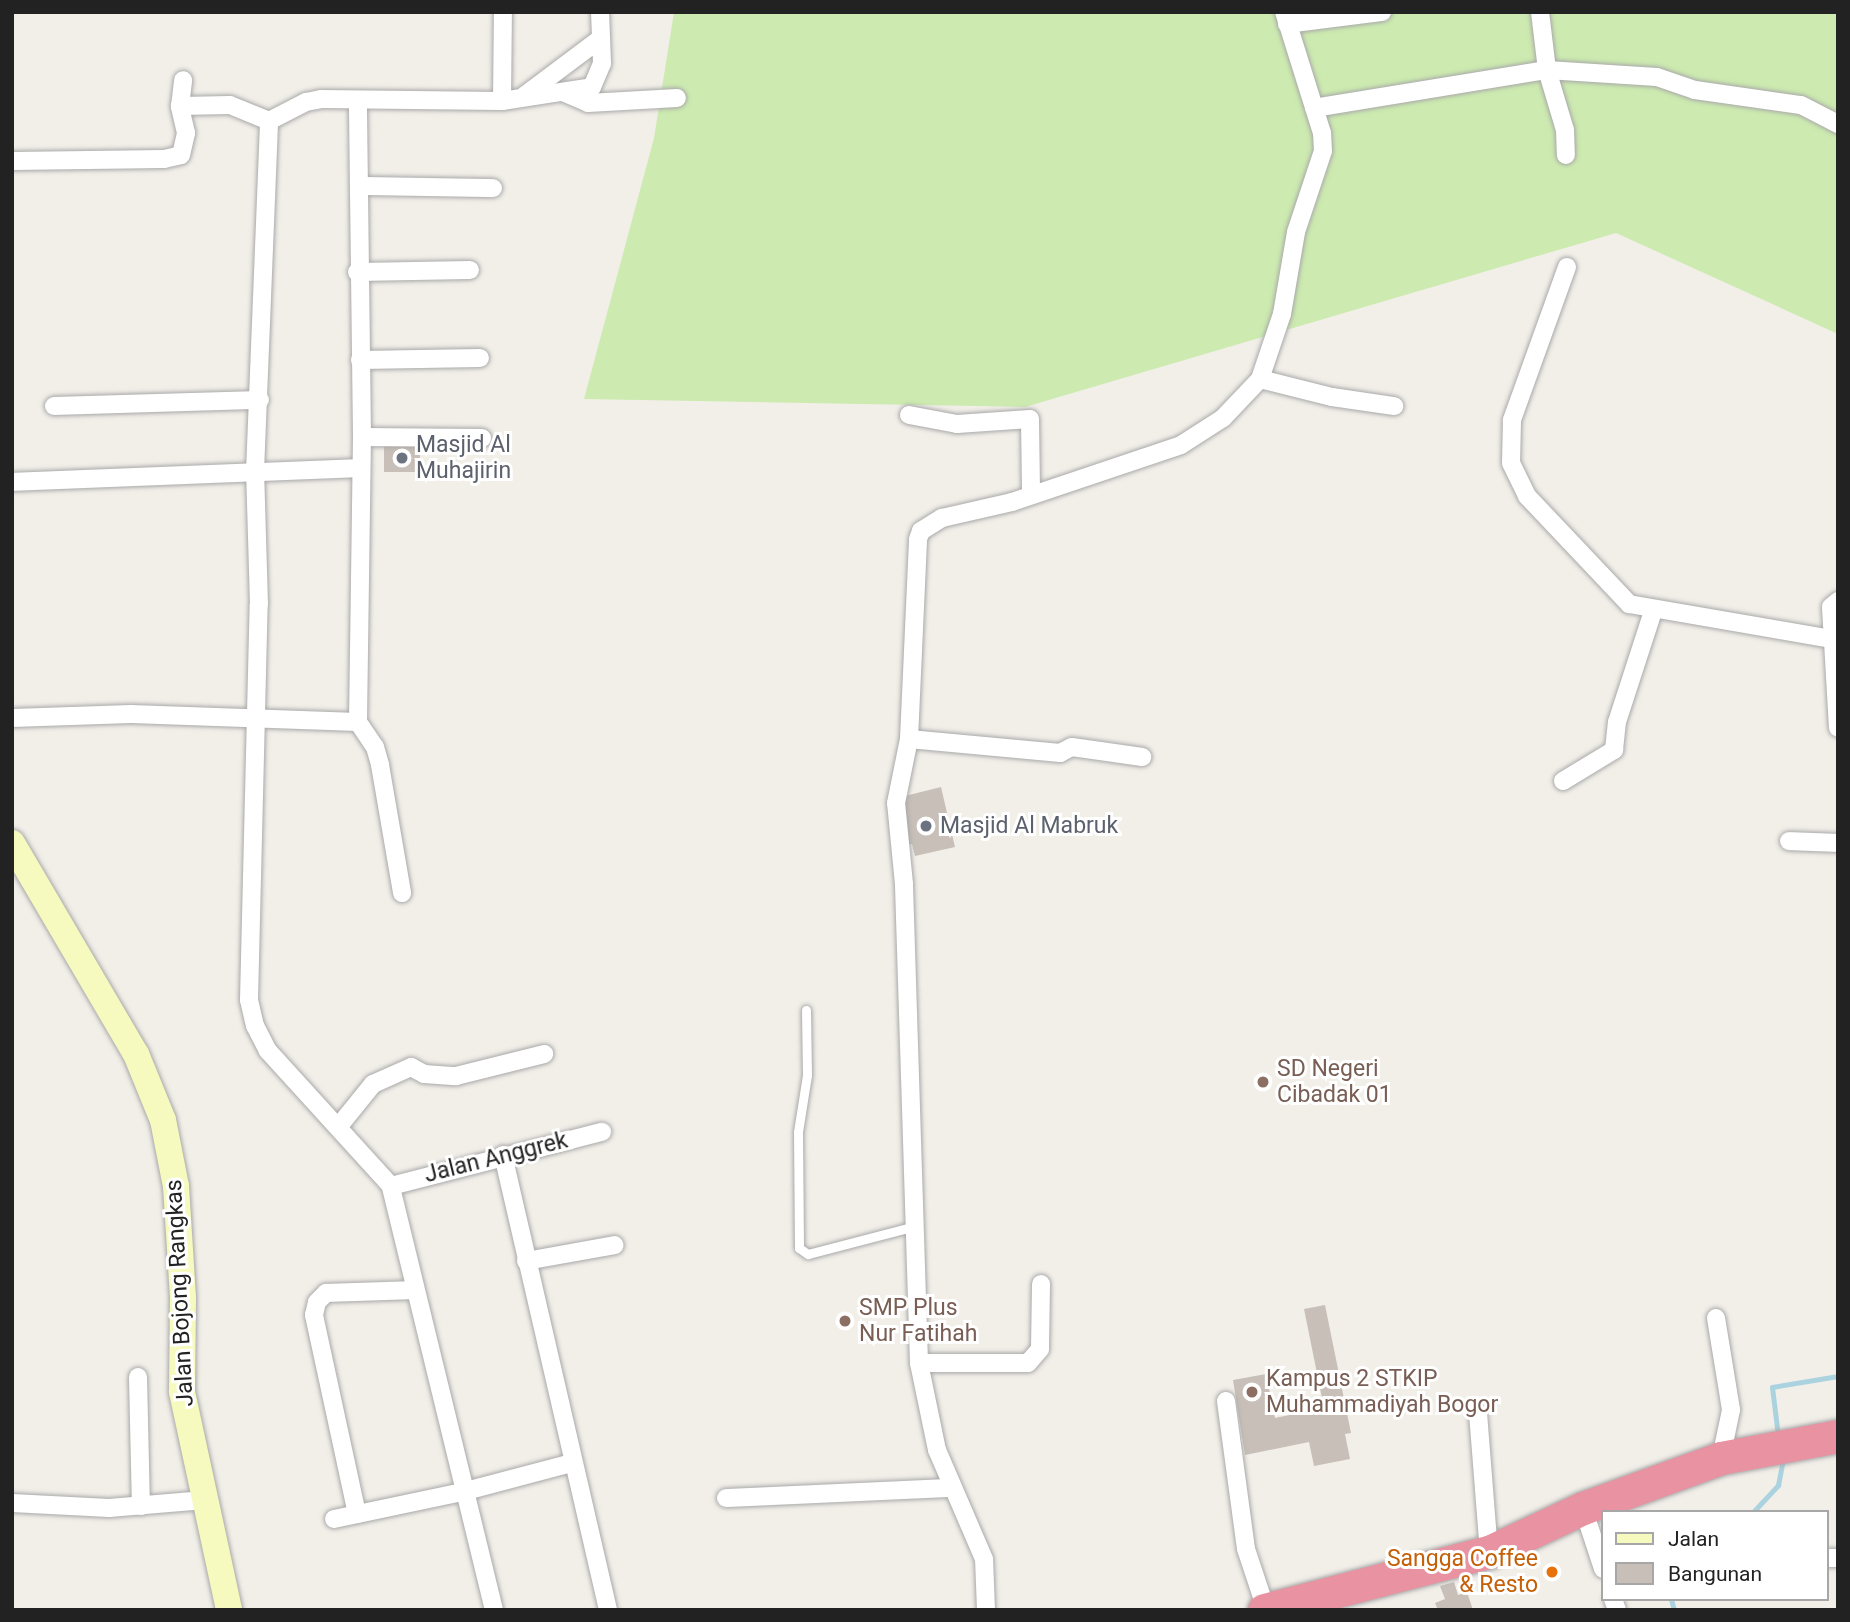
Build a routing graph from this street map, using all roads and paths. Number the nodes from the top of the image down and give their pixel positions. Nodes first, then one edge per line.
1 (503, 12) edge
2 (600, 12) edge
3 (1382, 12) edge
4 (1540, 12) edge
5 (1285, 18) edge
6 (600, 39) junction
7 (1547, 70) junction
8 (183, 80) dead end
9 (565, 93) junction
10 (522, 98) junction
11 (677, 98) dead end
12 (358, 100) junction
13 (502, 101) junction
14 (180, 106) junction
15 (1314, 108) junction
16 (269, 121) junction
17 (1838, 124) edge
18 (1566, 155) dead end
19 (12, 161) edge
20 (359, 186) junction
21 (493, 188) dead end
22 (1567, 267) dead end
23 (470, 270) dead end
24 (357, 272) junction
25 (480, 358) dead end
26 (360, 360) junction
27 (1260, 379) junction
28 (260, 400) junction
29 (54, 406) dead end
30 (1394, 406) dead end
31 (909, 415) dead end
32 (362, 437) junction
33 (482, 439) dead end
34 (359, 468) junction
35 (255, 472) junction
36 (12, 482) edge
37 (1031, 495) junction
38 (1838, 601) edge
39 (1653, 611) junction
40 (1831, 639) junction
41 (256, 715) junction
42 (12, 719) edge
43 (358, 722) junction
44 (1838, 728) edge
45 (909, 738) junction
46 (1142, 757) dead end
47 (1563, 781) dead end
48 (1789, 841) dead end
49 (12, 843) edge
50 (1838, 843) edge
51 (402, 893) dead end
52 (806, 1010) dead end
53 (544, 1054) dead end
54 (339, 1126) junction
55 (602, 1132) dead end
56 (503, 1155) junction
57 (391, 1186) junction
58 (912, 1227) junction
59 (615, 1245) dead end
60 (526, 1261) junction
61 (1041, 1284) dead end
62 (415, 1290) junction
63 (1716, 1318) dead end
64 (919, 1363) junction
65 (138, 1377) dead end
66 (1226, 1401) dead end
67 (1478, 1413) dead end
68 (1838, 1436) edge
69 (1721, 1458) junction
70 (572, 1463) junction
71 (950, 1488) junction
72 (462, 1492) junction
73 (726, 1498) dead end
74 (205, 1500) junction
75 (12, 1503) edge
76 (141, 1506) junction
77 (1583, 1508) junction
78 (357, 1514) junction
79 (334, 1519) dead end
80 (1489, 1552) junction
81 (1602, 1566) edge
82 (1315, 1604) edge
83 (229, 1610) edge
84 (494, 1610) edge
85 (608, 1610) edge
86 (986, 1610) edge
87 (1265, 1610) edge

1 - 13 street
2 - 6 street
3 - 5 street
4 - 7 street
5 - 15 street
6 - 9 street
6 - 10 street
7 - 15 street
7 - 17 street
7 - 18 street
8 - 14 street
9 - 10 street
9 - 11 street
10 - 13 street
12 - 13 street
12 - 16 street
12 - 20 street
14 - 16 street
14 - 19 street
15 - 27 street
16 - 28 street
20 - 21 street
20 - 24 street
22 - 39 street
23 - 24 street
24 - 26 street
25 - 26 street
26 - 32 street
27 - 30 street
27 - 37 street
28 - 29 street
28 - 35 street
31 - 37 street
32 - 33 street
32 - 34 street
34 - 35 street
34 - 43 street
35 - 36 street
35 - 41 street
37 - 45 street
38 - 40 street
39 - 40 street
39 - 47 street
40 - 44 street
41 - 42 street
41 - 43 street
41 - 54 street
43 - 51 street
45 - 46 street
45 - 58 street
48 - 50 street
49 - 74 main road, Jalan Bojong Rangkas
52 - 58 lane
53 - 54 street
54 - 57 street
55 - 56 street, Jalan Anggrek
56 - 57 street, Jalan Anggrek
56 - 60 street
57 - 62 street
58 - 64 street
59 - 60 street
60 - 70 street
61 - 64 street
62 - 72 street
62 - 78 street
63 - 69 street
64 - 71 street
65 - 76 street
66 - 87 street
67 - 80 street
68 - 69 highway
69 - 77 highway
70 - 72 street
70 - 85 street
71 - 73 street
71 - 86 street
72 - 78 street
72 - 84 street
74 - 76 street
74 - 83 main road, Jalan Bojong Rangkas
75 - 76 street
77 - 80 highway
77 - 81 street
78 - 79 street
80 - 82 highway
82 - 87 highway

